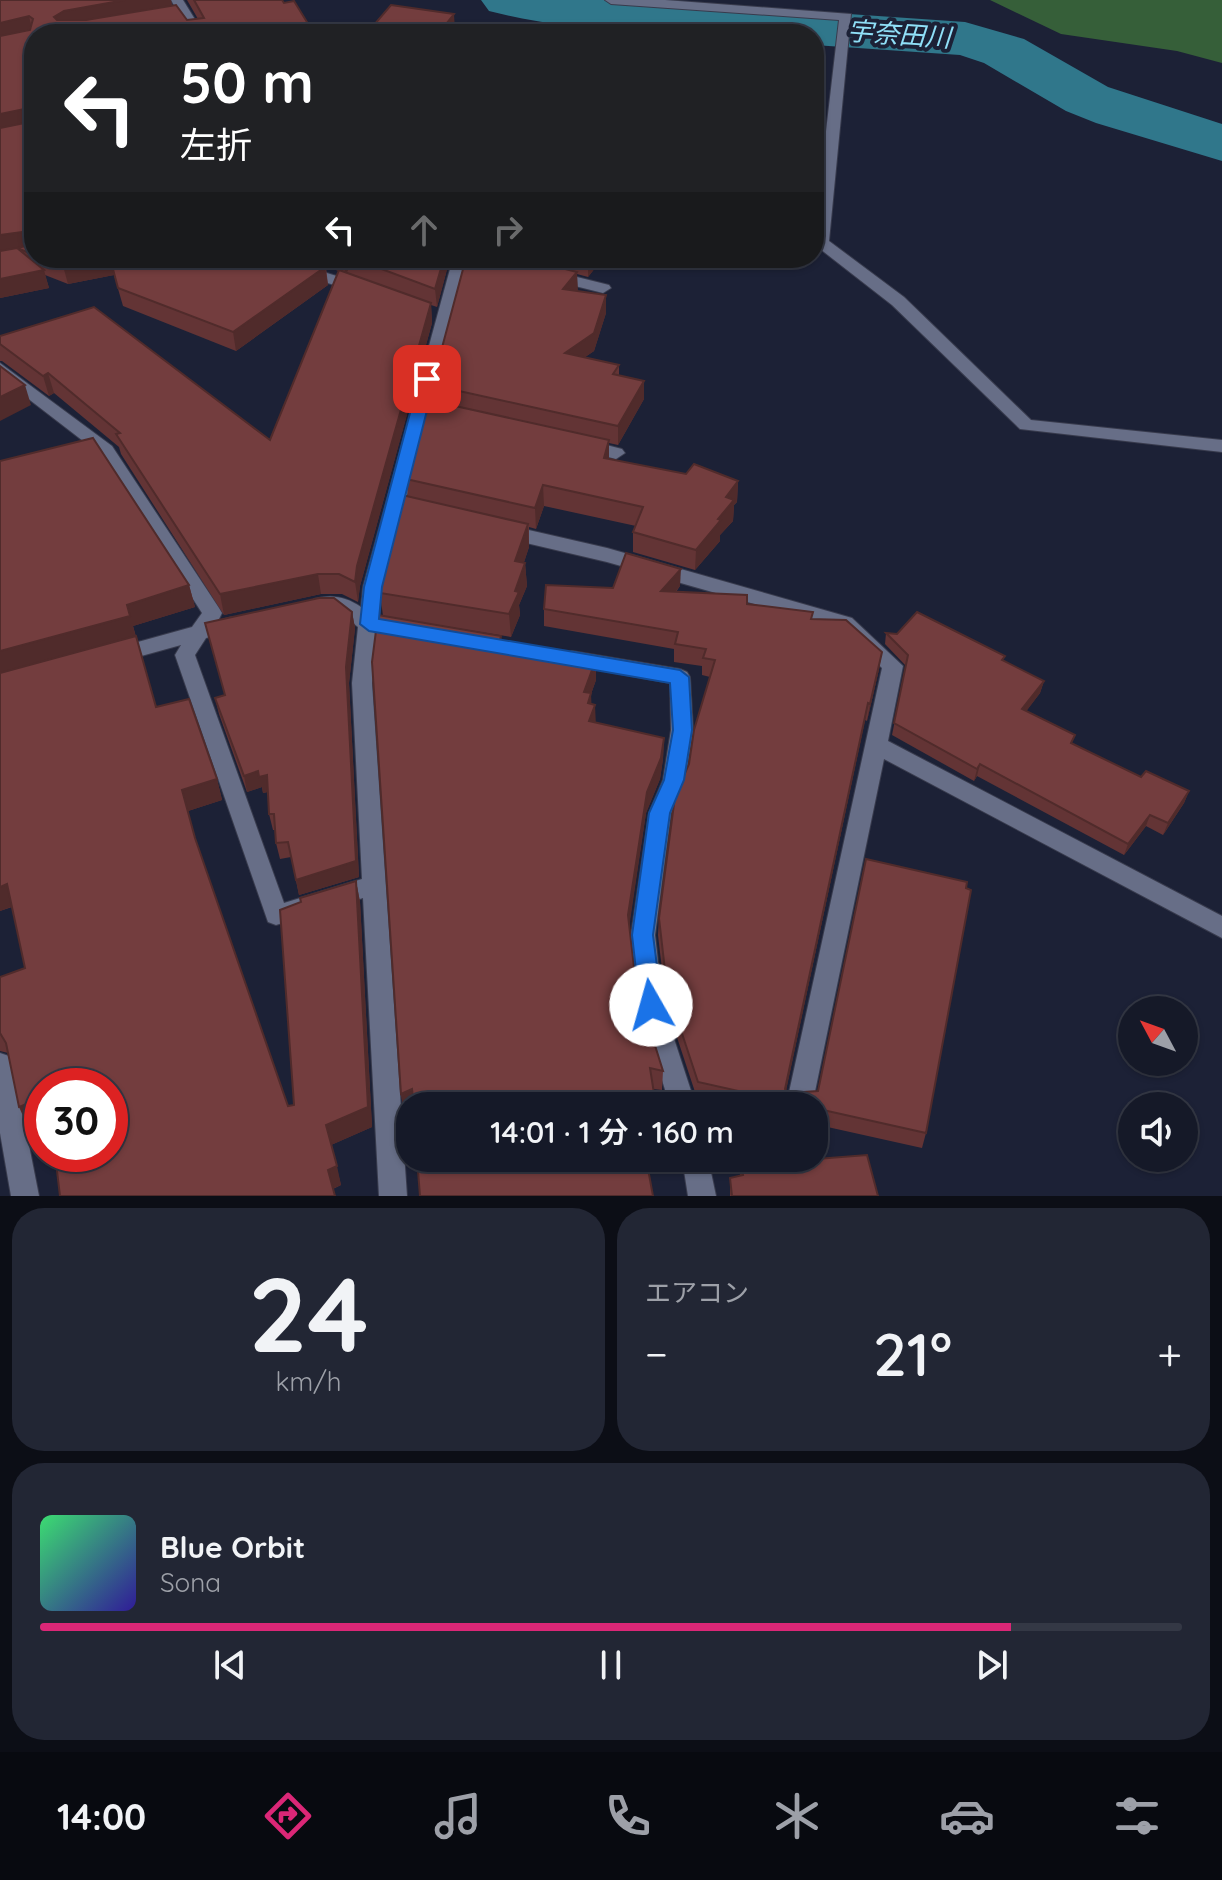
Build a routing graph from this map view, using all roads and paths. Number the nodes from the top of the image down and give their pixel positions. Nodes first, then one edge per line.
1 (611, 0) edge
2 (824, 214) edge
3 (824, 251) edge
4 (293, 268) edge
5 (457, 268) edge
6 (534, 272) edge
7 (603, 288) dead end
8 (375, 294) edge
9 (0, 368) edge
10 (571, 443) edge
11 (1222, 446) edge
12 (103, 448) junction
13 (616, 453) dead end
14 (74, 456) edge
15 (485, 527) edge
16 (307, 607) edge
17 (250, 620) edge
18 (369, 624) junction
19 (200, 632) junction
20 (422, 633) edge
21 (543, 654) edge
22 (92, 661) edge
23 (877, 745) junction
24 (375, 885) junction
25 (1222, 928) edge
26 (0, 1064) edge
27 (679, 1092) edge
28 (802, 1092) edge
29 (698, 1172) edge
30 (25, 1196) edge
31 (393, 1196) edge
32 (702, 1196) edge

1 - 2 street
3 - 11 street
4 - 8 street
5 - 18 street
6 - 7 street
9 - 12 street
10 - 13 street
12 - 14 street
12 - 19 street
15 - 23 street
16 - 18 street
17 - 19 street
18 - 20 street
18 - 24 street
19 - 22 street
19 - 24 street
21 - 27 street
23 - 25 street
23 - 28 street
24 - 31 street
26 - 30 street
29 - 32 street

